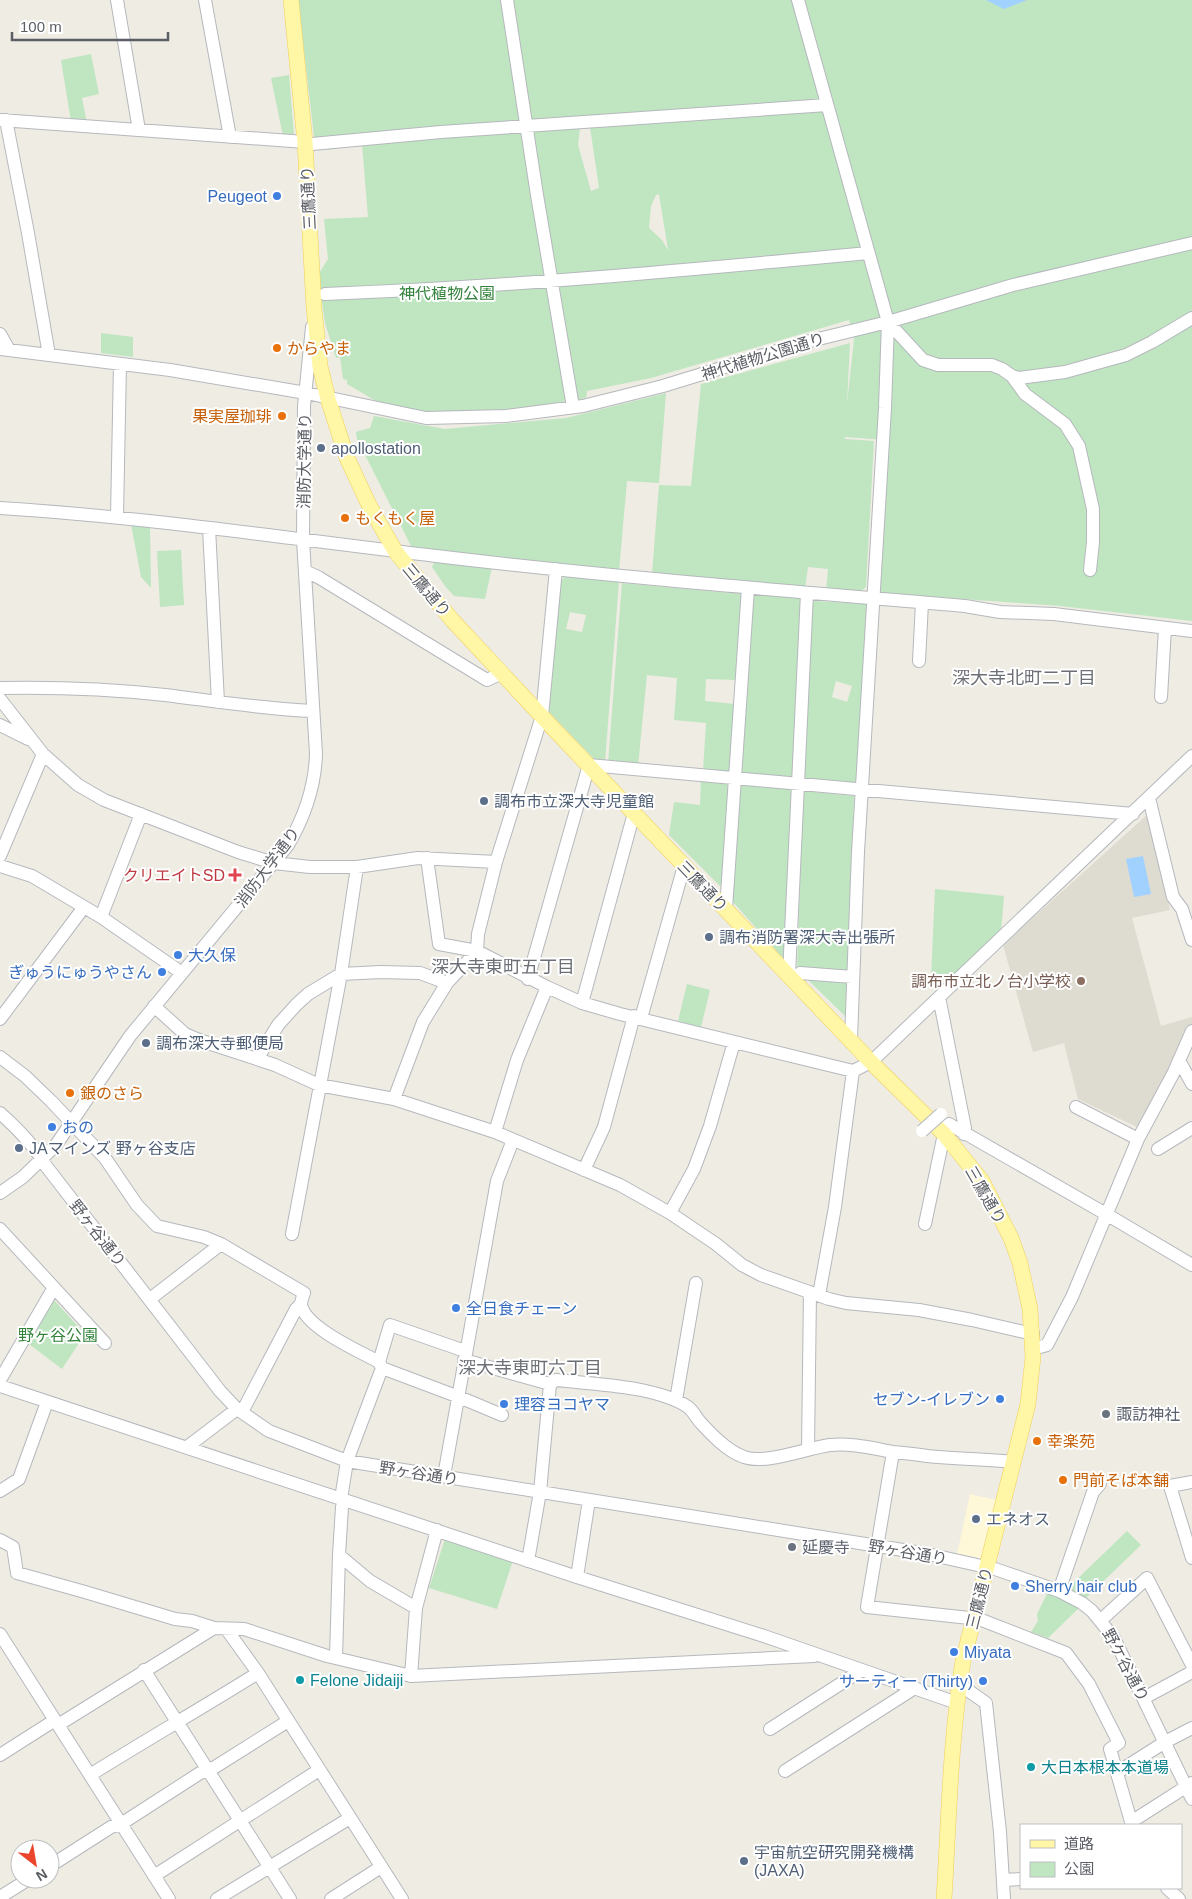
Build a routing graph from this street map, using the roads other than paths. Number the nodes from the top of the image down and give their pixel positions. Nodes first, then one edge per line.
1 (116, 0) edge
2 (205, 0) edge
3 (291, 0) edge
4 (507, 0) edge
5 (798, 0) edge
6 (827, 105) junction
7 (3, 120) edge
8 (528, 126) junction
9 (139, 130) junction
10 (230, 137) junction
11 (308, 143) junction
12 (1192, 243) edge
13 (868, 253) junction
14 (553, 282) junction
15 (325, 294) dead end
16 (314, 308) junction
17 (1192, 318) edge
18 (888, 322) junction
19 (0, 334) edge
20 (5, 350) edge
21 (49, 355) junction
22 (120, 364) junction
23 (1012, 376) junction
24 (306, 393) junction
25 (328, 399) junction
26 (573, 407) junction
27 (0, 508) edge
28 (117, 516) junction
29 (209, 528) junction
30 (303, 540) junction
31 (395, 551) junction
32 (556, 569) junction
33 (1090, 570) dead end
34 (305, 571) junction
35 (748, 588) junction
36 (807, 593) junction
37 (874, 598) junction
38 (922, 603) junction
39 (1165, 628) junction
40 (1192, 631) edge
41 (919, 661) dead end
42 (502, 674) junction
43 (0, 688) edge
44 (1161, 697) dead end
45 (0, 699) edge
46 (218, 702) junction
47 (313, 711) junction
48 (542, 716) junction
49 (0, 725) edge
50 (31, 740) junction
51 (43, 754) junction
52 (1191, 757) edge
53 (589, 765) junction
54 (736, 778) junction
55 (798, 784) junction
56 (863, 790) junction
57 (1149, 798) junction
58 (634, 813) junction
59 (141, 814) junction
60 (1133, 814) junction
61 (0, 856) edge
62 (427, 858) junction
63 (496, 862) junction
64 (274, 863) junction
65 (0, 866) edge
66 (684, 866) junction
67 (357, 867) junction
68 (84, 907) junction
69 (726, 909) junction
70 (101, 917) junction
71 (1192, 940) edge
72 (477, 951) junction
73 (182, 973) junction
74 (341, 974) junction
75 (794, 974) junction
76 (853, 977) junction
77 (528, 979) junction
78 (447, 983) junction
79 (546, 987) junction
80 (939, 997) junction
81 (582, 1003) junction
82 (154, 1006) junction
83 (637, 1017) junction
84 (0, 1019) edge
85 (1192, 1031) edge
86 (851, 1040) junction
87 (734, 1042) junction
88 (0, 1057) edge
89 (257, 1059) junction
90 (1179, 1060) junction
91 (871, 1062) junction
92 (853, 1071) junction
93 (1192, 1084) edge
94 (319, 1085) junction
95 (394, 1099) junction
96 (1076, 1107) dead end
97 (0, 1113) edge
98 (71, 1123) junction
99 (941, 1126) junction
100 (1192, 1128) edge
101 (922, 1131) dead end
102 (495, 1132) junction
103 (964, 1134) junction
104 (1138, 1139) junction
105 (512, 1140) junction
106 (1158, 1150) dead end
107 (42, 1159) junction
108 (584, 1170) junction
109 (0, 1193) edge
110 (670, 1213) junction
111 (1106, 1214) junction
112 (926, 1224) dead end
113 (0, 1230) edge
114 (292, 1234) dead end
115 (221, 1244) junction
116 (1190, 1262) edge
117 (696, 1283) dead end
118 (53, 1289) junction
119 (814, 1294) junction
120 (150, 1299) junction
121 (301, 1304) junction
122 (1033, 1341) junction
123 (105, 1343) dead end
124 (465, 1356) junction
125 (381, 1365) junction
126 (0, 1380) edge
127 (550, 1384) junction
128 (0, 1386) edge
129 (459, 1396) junction
130 (676, 1400) junction
131 (47, 1402) junction
132 (240, 1411) junction
133 (502, 1415) dead end
134 (187, 1448) junction
135 (808, 1450) junction
136 (893, 1452) junction
137 (347, 1461) junction
138 (1014, 1462) junction
139 (444, 1476) junction
140 (1192, 1482) edge
141 (1100, 1484) dead end
142 (0, 1491) edge
143 (540, 1492) junction
144 (343, 1500) junction
145 (589, 1500) junction
146 (437, 1530) junction
147 (0, 1540) edge
148 (878, 1546) junction
149 (339, 1555) junction
150 (1192, 1558) edge
151 (528, 1561) junction
152 (987, 1566) junction
153 (577, 1577) junction
154 (1059, 1591) junction
155 (416, 1608) junction
156 (972, 1618) junction
157 (1100, 1620) junction
158 (214, 1628) junction
159 (227, 1630) junction
160 (0, 1634) edge
161 (822, 1656) junction
162 (336, 1658) junction
163 (1192, 1665) edge
164 (144, 1670) junction
165 (862, 1670) junction
166 (1192, 1672) edge
167 (258, 1673) junction
168 (411, 1676) junction
169 (959, 1684) junction
170 (913, 1688) junction
171 (1144, 1698) junction
172 (957, 1703) junction
173 (288, 1721) junction
174 (177, 1722) junction
175 (57, 1723) junction
176 (1192, 1728) edge
177 (770, 1729) dead end
178 (1165, 1742) junction
179 (0, 1755) edge
180 (207, 1770) junction
181 (319, 1770) junction
182 (785, 1770) dead end
183 (1118, 1772) junction
184 (90, 1775) junction
185 (1189, 1784) edge
186 (1192, 1799) edge
187 (350, 1818) junction
188 (240, 1820) junction
189 (121, 1824) junction
190 (1132, 1824) edge
191 (60, 1860) edge
192 (269, 1867) junction
193 (381, 1867) junction
194 (154, 1876) junction
195 (1020, 1879) edge
196 (1003, 1880) junction
197 (13, 1889) edge
198 (1168, 1889) edge
199 (0, 1897) edge
200 (169, 1899) edge
201 (217, 1899) edge
202 (290, 1899) edge
203 (331, 1899) edge
204 (402, 1899) edge
205 (944, 1899) edge
206 (1004, 1899) edge
207 (1179, 1899) edge

1 - 9 street
2 - 10 street
3 - 11 main road, 三鷹通り
4 - 8 street
5 - 6 street
6 - 8 street
6 - 13 street
7 - 9 street
7 - 21 street
8 - 11 street
8 - 14 street
9 - 10 street
10 - 11 street
11 - 16 main road, 三鷹通り
12 - 18 street, 神代植物公園通り
13 - 14 street
13 - 18 street
14 - 15 street
14 - 26 street
16 - 24 street, 消防大学通り
16 - 25 main road, 三鷹通り
17 - 23 street
18 - 23 street
18 - 26 street, 神代植物公園通り
18 - 37 street
19 - 20 street
20 - 21 street, 神代植物公園通り
21 - 22 street, 神代植物公園通り
22 - 24 street, 神代植物公園通り
22 - 28 street
23 - 33 street
24 - 25 street, 神代植物公園通り
24 - 30 street, 消防大学通り
25 - 26 street, 神代植物公園通り
25 - 31 main road, 三鷹通り
27 - 28 street
28 - 29 street
29 - 30 street
29 - 46 street
30 - 31 street
30 - 34 street, 消防大学通り
31 - 32 street
31 - 42 main road, 三鷹通り
32 - 35 street
32 - 48 street
34 - 42 street
34 - 47 street, 消防大学通り
35 - 36 street
35 - 54 street
36 - 37 street
36 - 55 street
37 - 38 street
37 - 56 street
38 - 39 street
38 - 41 street
39 - 40 street
39 - 44 street
42 - 48 main road, 三鷹通り
43 - 46 street
45 - 50 street
46 - 47 street
47 - 64 street, 消防大学通り
48 - 53 main road, 三鷹通り
48 - 63 street
49 - 50 street
50 - 51 street
51 - 59 street
51 - 61 street
52 - 57 street
53 - 54 street
53 - 58 main road, 三鷹通り
53 - 77 street
54 - 55 street
54 - 69 street
55 - 56 street
55 - 75 street
56 - 60 street
56 - 76 street
57 - 60 street
57 - 71 street
58 - 66 main road, 三鷹通り
58 - 81 street
59 - 64 street
59 - 70 street
60 - 80 street
62 - 63 street
62 - 67 street
62 - 72 street
63 - 72 street
64 - 67 street
64 - 73 street, 消防大学通り
65 - 68 street
66 - 69 main road, 三鷹通り
66 - 83 street
67 - 74 street
68 - 70 street
68 - 84 street
69 - 75 main road, 三鷹通り
70 - 73 street
72 - 77 street
72 - 78 street
73 - 82 street, 消防大学通り
74 - 78 street
74 - 89 street
74 - 94 street
75 - 76 street
75 - 86 main road, 三鷹通り
76 - 86 street
77 - 79 street
78 - 95 street
79 - 81 street
79 - 102 street
80 - 91 street
80 - 103 street
81 - 83 street
82 - 89 street
82 - 98 street, 消防大学通り
83 - 87 street
83 - 108 street
85 - 90 street
86 - 91 main road, 三鷹通り
87 - 92 street
87 - 110 street
88 - 98 street
89 - 94 street
90 - 93 street
90 - 104 street
91 - 92 street
91 - 99 main road, 三鷹通り
92 - 119 street
94 - 95 street
94 - 114 street
95 - 102 street
96 - 104 street
97 - 107 street, 野ヶ谷通り
98 - 107 street, 消防大学通り
98 - 115 street
99 - 101 street, bridge
99 - 103 street
99 - 112 street
99 - 122 main road, 三鷹通り
100 - 106 street
102 - 105 street
103 - 111 street
104 - 111 street
105 - 108 street
105 - 124 street
107 - 109 street, 消防大学通り
107 - 120 street, 野ヶ谷通り
108 - 110 street
110 - 119 street
111 - 116 street
111 - 122 street
113 - 118 street
115 - 120 street
115 - 121 street
117 - 130 street
118 - 123 street
118 - 126 street
119 - 122 street
119 - 135 street
120 - 132 street, 野ヶ谷通り
121 - 125 street
121 - 132 street
122 - 138 main road, 三鷹通り
124 - 125 street
124 - 127 street
124 - 129 street
125 - 129 street
125 - 137 street
127 - 130 street
127 - 143 street
128 - 131 street
129 - 133 street
129 - 139 street
130 - 135 street
131 - 134 street
131 - 142 street
132 - 134 street
132 - 137 street, 野ヶ谷通り
134 - 144 street
135 - 136 street
136 - 138 street
136 - 148 street
137 - 139 street, 野ヶ谷通り
137 - 144 street
138 - 152 main road, 三鷹通り
139 - 143 street, 野ヶ谷通り
140 - 150 street
141 - 154 street
143 - 145 street, 野ヶ谷通り
143 - 151 street
144 - 146 street
144 - 149 street
145 - 148 street, 野ヶ谷通り
145 - 153 street
146 - 151 street
146 - 155 street
147 - 158 street
148 - 152 street, 野ヶ谷通り
148 - 156 street
149 - 155 street
149 - 162 street
151 - 153 street
152 - 154 street, 野ケ谷通り
152 - 156 main road, 三鷹通り
153 - 161 street
154 - 157 street, 野ケ谷通り
155 - 168 street
156 - 169 main road, 三鷹通り
156 - 183 street
157 - 163 street
157 - 171 street, 野ケ谷通り
158 - 159 street
158 - 164 street
159 - 162 street
159 - 167 street
160 - 175 street
161 - 165 street
161 - 168 street
162 - 168 street
164 - 174 street
164 - 175 street
165 - 170 street
165 - 177 street
166 - 171 street
167 - 173 street
167 - 174 street
169 - 172 main road, 三鷹通り
169 - 196 street
170 - 172 street
170 - 182 street
171 - 178 street, 野ケ谷通り
172 - 205 main road, 三鷹通り
173 - 180 street
173 - 181 street
174 - 180 street
174 - 184 street
175 - 179 street
175 - 184 street
176 - 178 street
178 - 183 street
178 - 185 street, 野ケ谷通り
180 - 188 street
180 - 189 street
181 - 187 street
181 - 188 street
183 - 190 street
184 - 189 street
185 - 186 street, 野ケ谷通り
185 - 190 street
187 - 192 street
187 - 193 street
188 - 192 street
188 - 194 street
189 - 191 street
189 - 194 street
192 - 201 street
192 - 202 street
193 - 203 street
193 - 204 street
194 - 200 street
195 - 196 street
196 - 206 street
197 - 199 street
198 - 207 street

